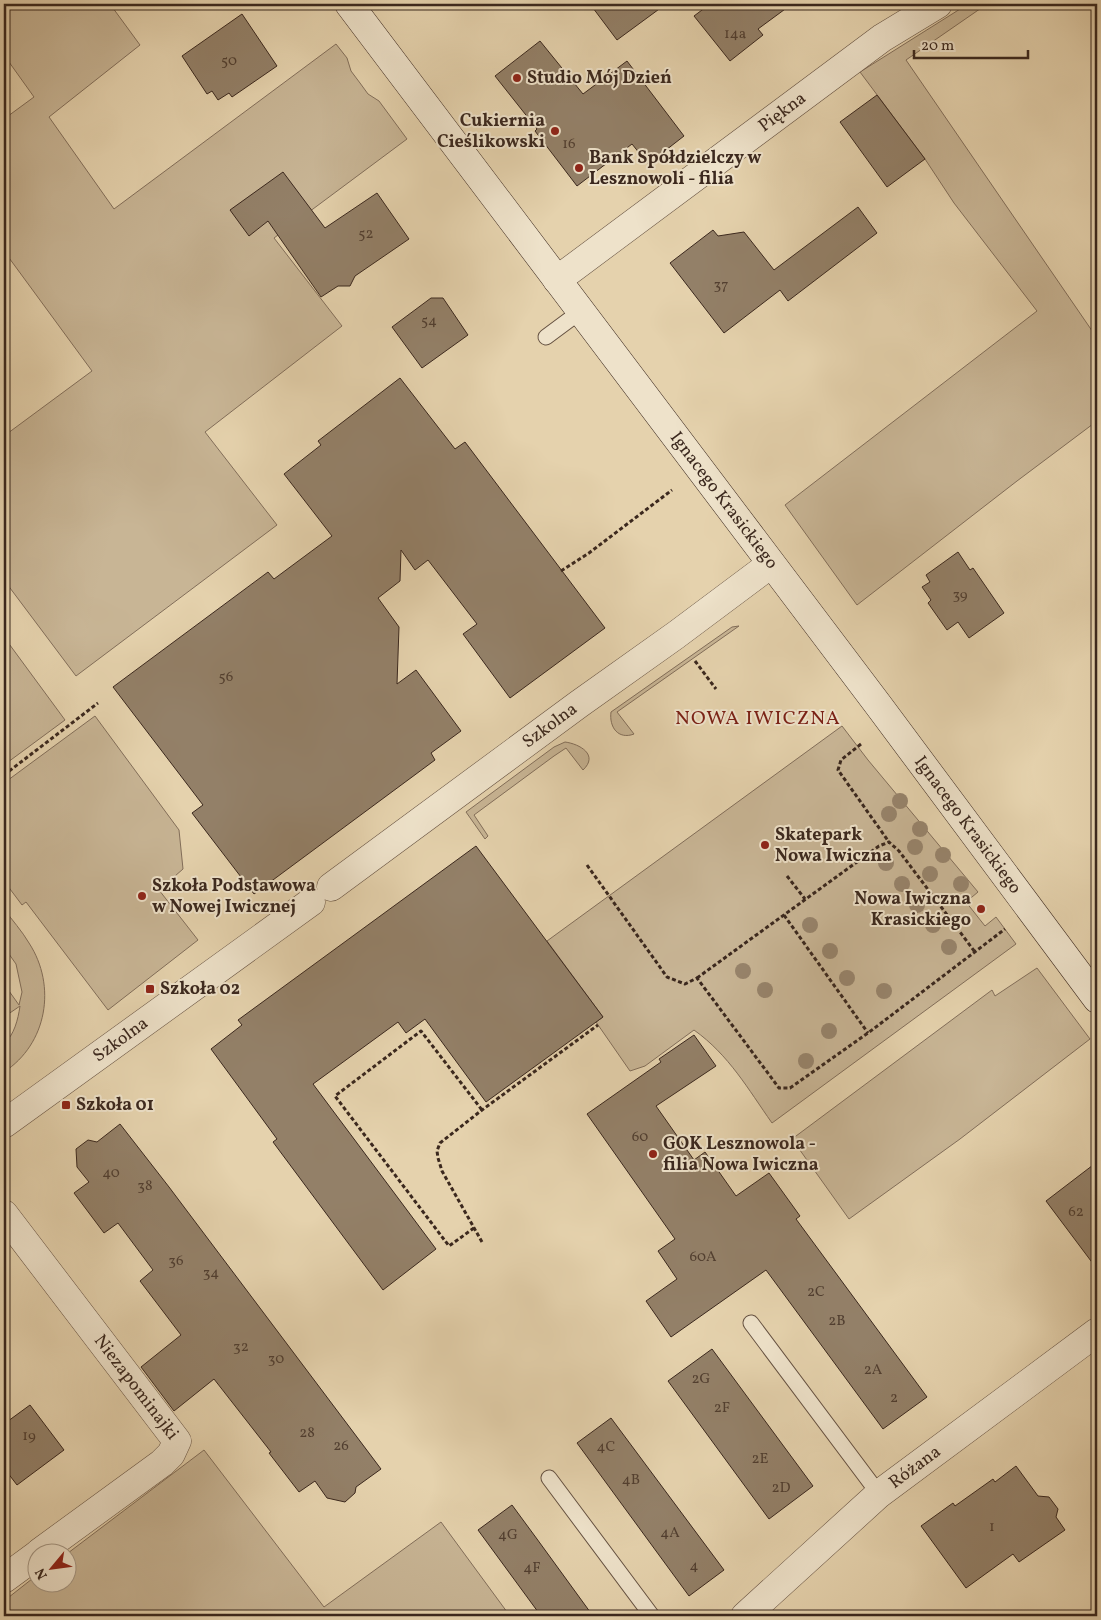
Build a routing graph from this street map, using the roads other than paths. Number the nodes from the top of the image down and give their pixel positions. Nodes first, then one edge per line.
1 (349, 4) edge
2 (938, 4) edge
3 (557, 280) junction
4 (581, 311) junction
5 (546, 337) dead end
6 (771, 564) junction
7 (1097, 999) edge
8 (4, 1124) edge
9 (4, 1214) edge
10 (751, 1323) dead end
11 (1097, 1332) edge
12 (549, 1478) dead end
13 (880, 1494) junction
14 (54, 1542) edge
15 (28, 1561) edge
16 (4, 1579) edge
17 (652, 1616) edge
18 (745, 1616) edge

1 - 3 street, Ignacego Krasickiego
2 - 3 street, Piękna
3 - 4 street, Ignacego Krasickiego
4 - 5 lane
4 - 6 street, Ignacego Krasickiego
6 - 7 street, Ignacego Krasickiego
6 - 8 street, Szkolna
9 - 14 street, Niezapominajki
10 - 13 lane
11 - 13 street, Różana
12 - 17 lane
13 - 18 street, Różana
15 - 16 street, Niezapominajki

